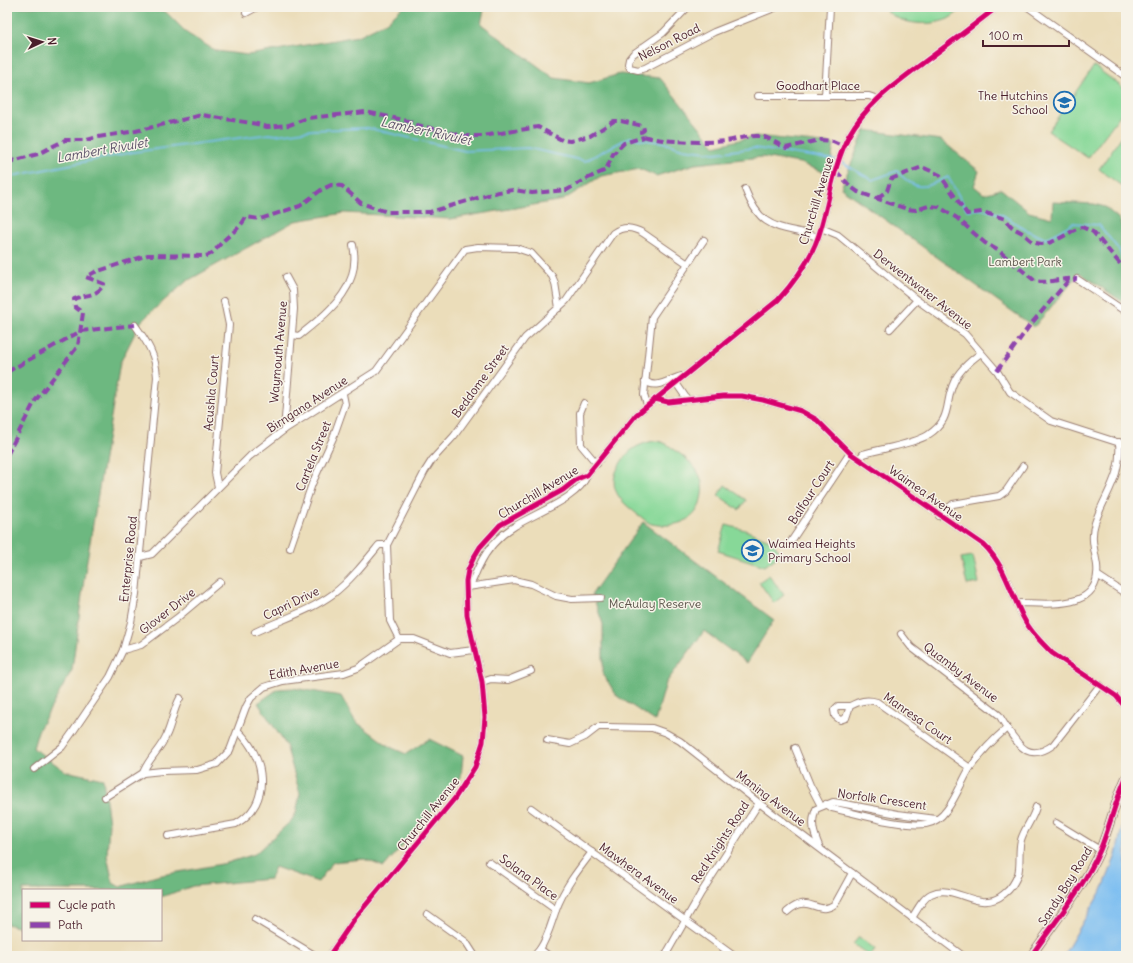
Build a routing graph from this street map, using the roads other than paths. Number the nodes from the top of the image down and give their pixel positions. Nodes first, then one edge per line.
1 (257, 7) edge
2 (688, 7) edge
3 (777, 7) edge
4 (830, 7) edge
5 (997, 7) edge
6 (1028, 7) edge
7 (246, 12) dead end
8 (1126, 77) edge
9 (758, 96) dead end
10 (825, 96) junction
11 (878, 99) junction
12 (745, 189) dead end
13 (821, 228) junction
14 (818, 237) junction
15 (704, 240) dead end
16 (353, 246) dead end
17 (688, 264) junction
18 (286, 277) dead end
19 (1077, 279) dead end
20 (917, 300) junction
21 (224, 301) dead end
22 (559, 308) junction
23 (1126, 312) edge
24 (135, 325) dead end
25 (890, 329) dead end
26 (292, 335) junction
27 (981, 354) junction
28 (684, 376) junction
29 (645, 381) junction
30 (676, 383) junction
31 (343, 394) junction
32 (655, 399) junction
33 (687, 399) junction
34 (584, 403) dead end
35 (647, 406) junction
36 (284, 430) junction
37 (1118, 442) junction
38 (1126, 445) edge
39 (850, 453) junction
40 (859, 459) junction
41 (597, 464) junction
42 (1023, 466) dead end
43 (587, 475) junction
44 (218, 487) junction
45 (939, 516) junction
46 (790, 543) dead end
47 (387, 544) junction
48 (290, 548) dead end
49 (140, 557) junction
50 (1097, 575) junction
51 (220, 582) dead end
52 (468, 587) junction
53 (1126, 594) edge
54 (602, 598) dead end
55 (1017, 603) junction
56 (255, 632) dead end
57 (901, 634) dead end
58 (399, 639) junction
59 (123, 650) junction
60 (474, 650) junction
61 (531, 671) dead end
62 (482, 682) junction
63 (1100, 685) junction
64 (180, 698) dead end
65 (850, 706) dead end
66 (1126, 708) edge
67 (1007, 728) junction
68 (238, 731) junction
69 (547, 740) dead end
70 (795, 748) dead end
71 (970, 768) junction
72 (34, 769) dead end
73 (143, 773) junction
74 (1126, 778) edge
75 (105, 797) dead end
76 (759, 803) junction
77 (824, 805) junction
78 (1036, 807) dead end
79 (531, 808) dead end
80 (1056, 823) dead end
81 (168, 836) dead end
82 (821, 849) junction
83 (1100, 850) junction
84 (592, 852) junction
85 (489, 862) dead end
86 (852, 873) junction
87 (556, 910) junction
88 (787, 912) dead end
89 (428, 914) dead end
90 (912, 918) junction
91 (255, 919) dead end
92 (686, 920) junction
93 (540, 949) junction
94 (316, 956) edge
95 (329, 956) edge
96 (475, 956) edge
97 (534, 956) edge
98 (549, 956) edge
99 (665, 956) edge
100 (734, 956) edge
101 (963, 956) edge
102 (1031, 956) edge

1 - 7 street
2 - 3 street, Nelson Road
4 - 10 street
5 - 11 street, Churchill Avenue
6 - 8 street
9 - 10 street, Goodhart Place
10 - 11 street, Goodhart Place
11 - 13 street, Churchill Avenue
12 - 14 street
13 - 14 street, Churchill Avenue
13 - 20 street, Derwentwater Avenue
14 - 28 street, Churchill Avenue
15 - 17 street
16 - 26 street
17 - 22 street, Beddome Street
17 - 29 street
18 - 26 street, Waymouth Avenue
19 - 23 street
20 - 25 street
20 - 27 street, Derwentwater Avenue
21 - 44 street, Acushla Court
22 - 31 street, Birngana Avenue
22 - 47 street, Beddome Street
24 - 49 street, Enterprise Road
26 - 36 street, Waymouth Avenue
27 - 37 street, Derwentwater Avenue
27 - 40 street
28 - 29 street
28 - 30 street, Churchill Avenue
29 - 35 street
30 - 32 street, Churchill Avenue
30 - 33 street
31 - 36 street, Birngana Avenue
31 - 48 street, Cartela Street
32 - 33 street, Waimea Avenue
32 - 35 street, Churchill Avenue
33 - 39 street, Waimea Avenue
34 - 41 street
35 - 41 street, Churchill Avenue
36 - 44 street, Birngana Avenue
37 - 38 street, Derwentwater Avenue
37 - 50 street
39 - 40 street, Waimea Avenue
39 - 46 street, Balfour Court
40 - 45 street, Waimea Avenue
41 - 43 street, Churchill Avenue
42 - 45 street
43 - 52 street, Churchill Avenue
43 - 52 street, Churchill Avenue
44 - 49 street, Birngana Avenue
45 - 55 street, Waimea Avenue
47 - 56 street, Capri Drive
47 - 58 street
49 - 59 street, Enterprise Road
50 - 53 street
50 - 55 street
51 - 59 street, Glover Drive
52 - 54 street
52 - 60 street, Churchill Avenue
55 - 63 street, Waimea Avenue
57 - 67 street, Quamby Avenue
58 - 60 street
58 - 68 street, Edith Avenue
59 - 72 street, Enterprise Road
60 - 62 street, Churchill Avenue
61 - 62 street
62 - 95 street, Churchill Avenue
63 - 66 street, Waimea Avenue
63 - 67 street
64 - 73 street
65 - 71 street, Manresa Court
67 - 71 street, Norfolk Crescent
68 - 73 street, Edith Avenue
68 - 81 street
69 - 76 street, Maning Avenue
70 - 77 street
71 - 77 street, Norfolk Crescent
73 - 75 street, Edith Avenue
74 - 83 main road, Sandy Bay Road
76 - 82 street, Maning Avenue
76 - 92 street, Red Knights Road
77 - 82 street, Norfolk Crescent
78 - 90 street
79 - 84 street, Mawhera Avenue
80 - 83 street
82 - 86 street, Maning Avenue
83 - 102 main road, Sandy Bay Road
84 - 87 street
84 - 92 street, Mawhera Avenue
85 - 87 street, Solana Place
86 - 88 street
86 - 90 street, Maning Avenue
87 - 93 street
89 - 96 street
90 - 101 street, Maning Avenue
91 - 94 street
92 - 99 street, Red Knights Road
92 - 100 street, Mawhera Avenue
93 - 97 street
93 - 98 street

